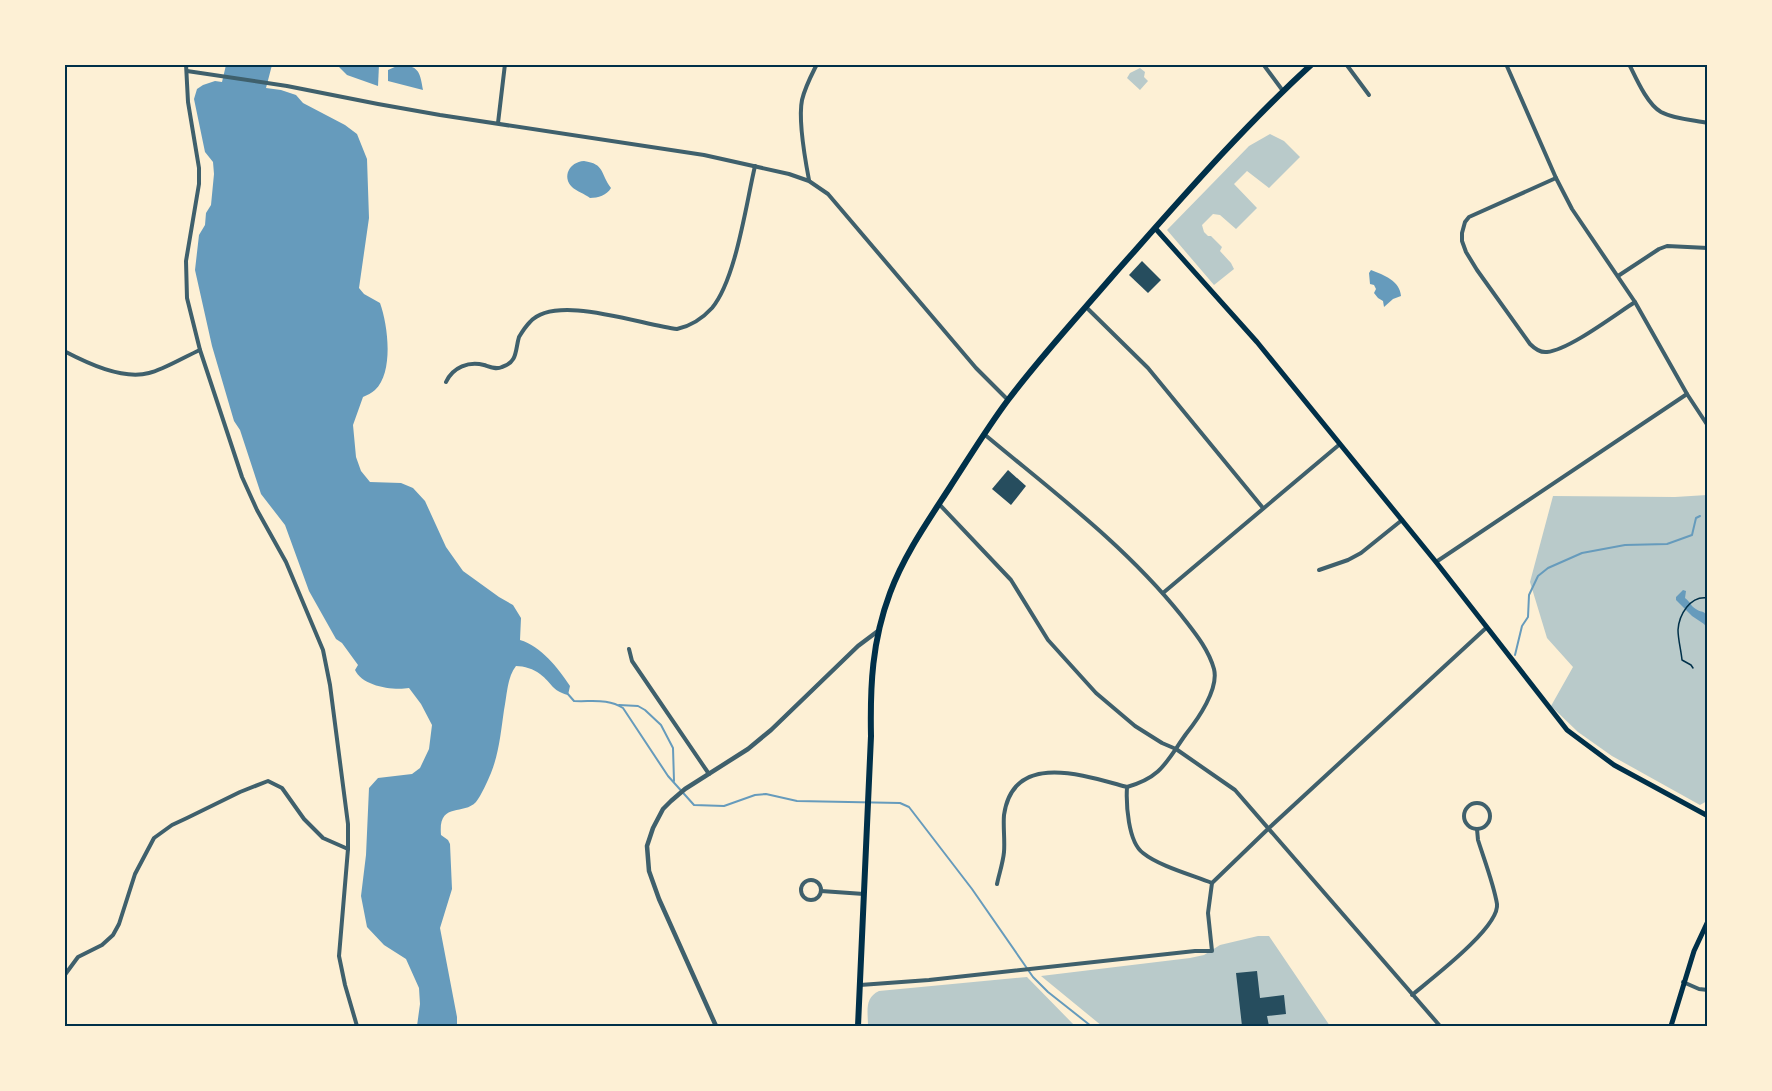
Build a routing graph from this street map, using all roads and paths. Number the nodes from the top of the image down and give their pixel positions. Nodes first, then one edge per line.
1 (186, 64) edge
2 (505, 64) edge
3 (817, 64) edge
4 (1263, 64) edge
5 (1312, 64) edge
6 (1346, 64) edge
7 (1506, 64) edge
8 (1629, 64) edge
9 (187, 71) junction
10 (1283, 91) junction
11 (1369, 95) dead end
12 (498, 123) junction
13 (1707, 123) edge
14 (755, 166) junction
15 (1556, 178) junction
16 (809, 181) junction
17 (1155, 228) junction
18 (1707, 248) edge
19 (1618, 276) junction
20 (1635, 302) junction
21 (1086, 307) junction
22 (200, 350) junction
23 (64, 351) edge
24 (446, 382) dead end
25 (1687, 394) junction
26 (1008, 400) junction
27 (1707, 426) edge
28 (984, 434) junction
29 (1340, 444) junction
30 (939, 504) junction
31 (1263, 508) junction
32 (1402, 520) junction
33 (1436, 562) junction
34 (1319, 570) dead end
35 (1163, 593) junction
36 (1707, 598) edge
37 (1486, 628) junction
38 (878, 631) junction
39 (629, 649) dead end
40 (1693, 669) dead end
41 (1176, 749) junction
42 (709, 774) junction
43 (1127, 786) junction
44 (1707, 816) edge
45 (1269, 828) junction
46 (1477, 829) junction
47 (348, 849) junction
48 (1212, 883) junction
49 (997, 884) dead end
50 (822, 891) junction
51 (864, 894) junction
52 (1707, 921) edge
53 (64, 976) edge
54 (1683, 982) junction
55 (860, 986) junction
56 (1707, 990) edge
57 (1412, 995) junction
58 (357, 1026) edge
59 (716, 1026) edge
60 (858, 1026) edge
61 (1440, 1026) edge
62 (1671, 1026) edge

1 - 9 street
2 - 12 street
3 - 16 street
4 - 10 street
5 - 10 main road
6 - 11 street
7 - 15 street
8 - 13 street
9 - 12 street
9 - 22 street
10 - 17 main road
12 - 14 street
14 - 16 street
14 - 24 street
15 - 19 street
15 - 20 street
16 - 26 street
17 - 21 main road
17 - 29 main road
18 - 19 street
19 - 20 street
20 - 25 street
21 - 26 main road
21 - 31 street
22 - 23 street
22 - 47 street
25 - 27 street
25 - 33 street
26 - 28 main road
28 - 30 main road
28 - 35 street
29 - 31 street
29 - 32 main road
30 - 38 main road
30 - 41 street
31 - 35 street
32 - 33 main road
32 - 34 street
33 - 37 main road
35 - 41 street
36 - 40 path
37 - 44 main road
37 - 45 street
38 - 42 street
38 - 51 main road
39 - 42 street
41 - 43 street
41 - 45 street
42 - 59 street
43 - 48 street
43 - 49 street
45 - 48 street
45 - 57 street
46 - 46 street
46 - 57 street
47 - 53 street
47 - 58 street
48 - 55 street
50 - 50 street
50 - 51 street
51 - 55 main road
52 - 54 main road
54 - 56 street
54 - 62 main road
55 - 60 main road
57 - 61 street

